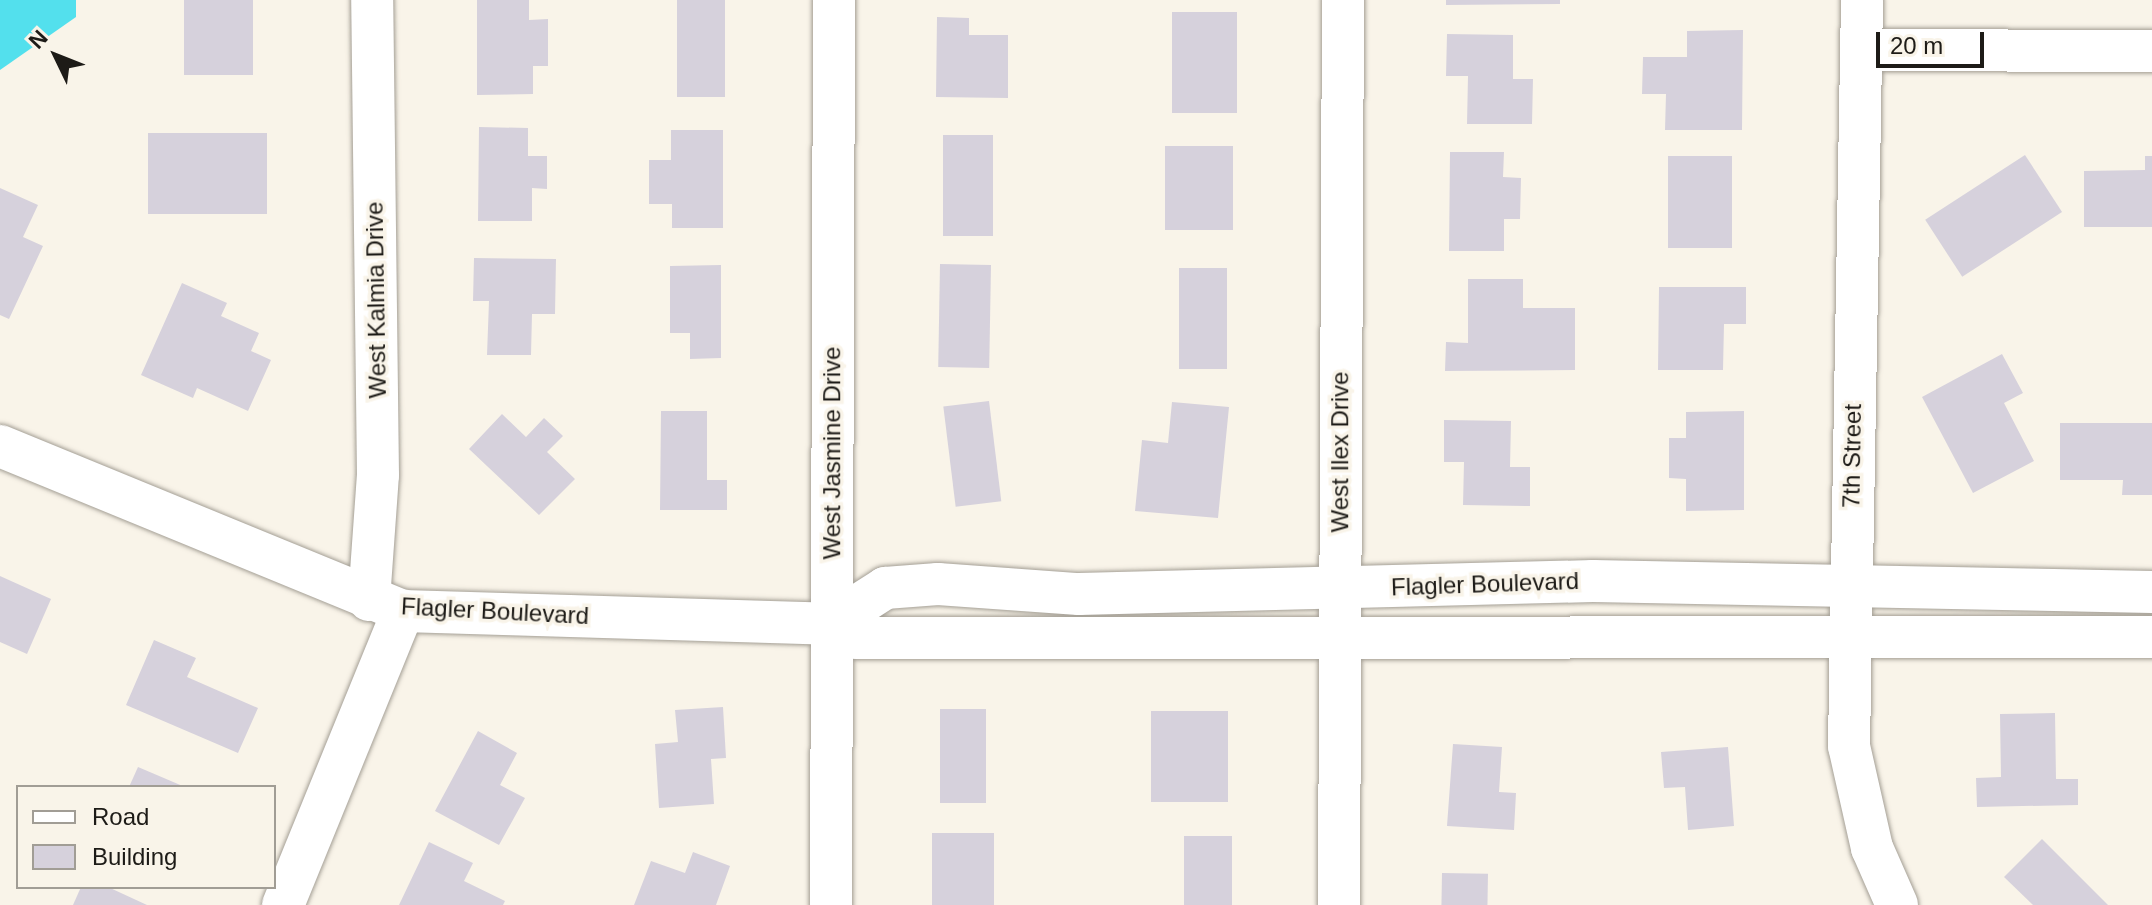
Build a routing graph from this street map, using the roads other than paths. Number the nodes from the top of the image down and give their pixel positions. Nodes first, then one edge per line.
1 (372, 0) edge
2 (834, 0) edge
3 (1343, 0) edge
4 (1862, 0) edge
5 (1863, 50) junction
6 (2152, 51) edge
7 (0, 446) edge
8 (1339, 588) junction
9 (1849, 590) junction
10 (2152, 592) edge
11 (386, 605) junction
12 (829, 624) junction
13 (2152, 637) edge
14 (1848, 638) junction
15 (1339, 640) junction
16 (283, 905) edge
17 (831, 905) edge
18 (1339, 905) edge
19 (1897, 905) edge

1 - 11 street, West Kalmia Drive
2 - 12 street, West Jasmine Drive
3 - 8 street, West Ilex Drive
4 - 5 street, 7th Street
5 - 6 street
5 - 9 street, 7th Street
7 - 11 street, Flagler Boulevard
8 - 9 street, Flagler Boulevard
8 - 12 street, Flagler Boulevard
8 - 15 street, West Ilex Drive
9 - 10 street, Flagler Boulevard
9 - 14 street, 7th Street
11 - 12 street, Flagler Boulevard
11 - 16 street, West Kalmia Drive
12 - 15 street, Flagler Boulevard
12 - 17 street, West Jasmine Drive
13 - 14 street, Flagler Boulevard
14 - 15 street, Flagler Boulevard
14 - 19 street, 7th Street
15 - 18 street, West Ilex Drive

